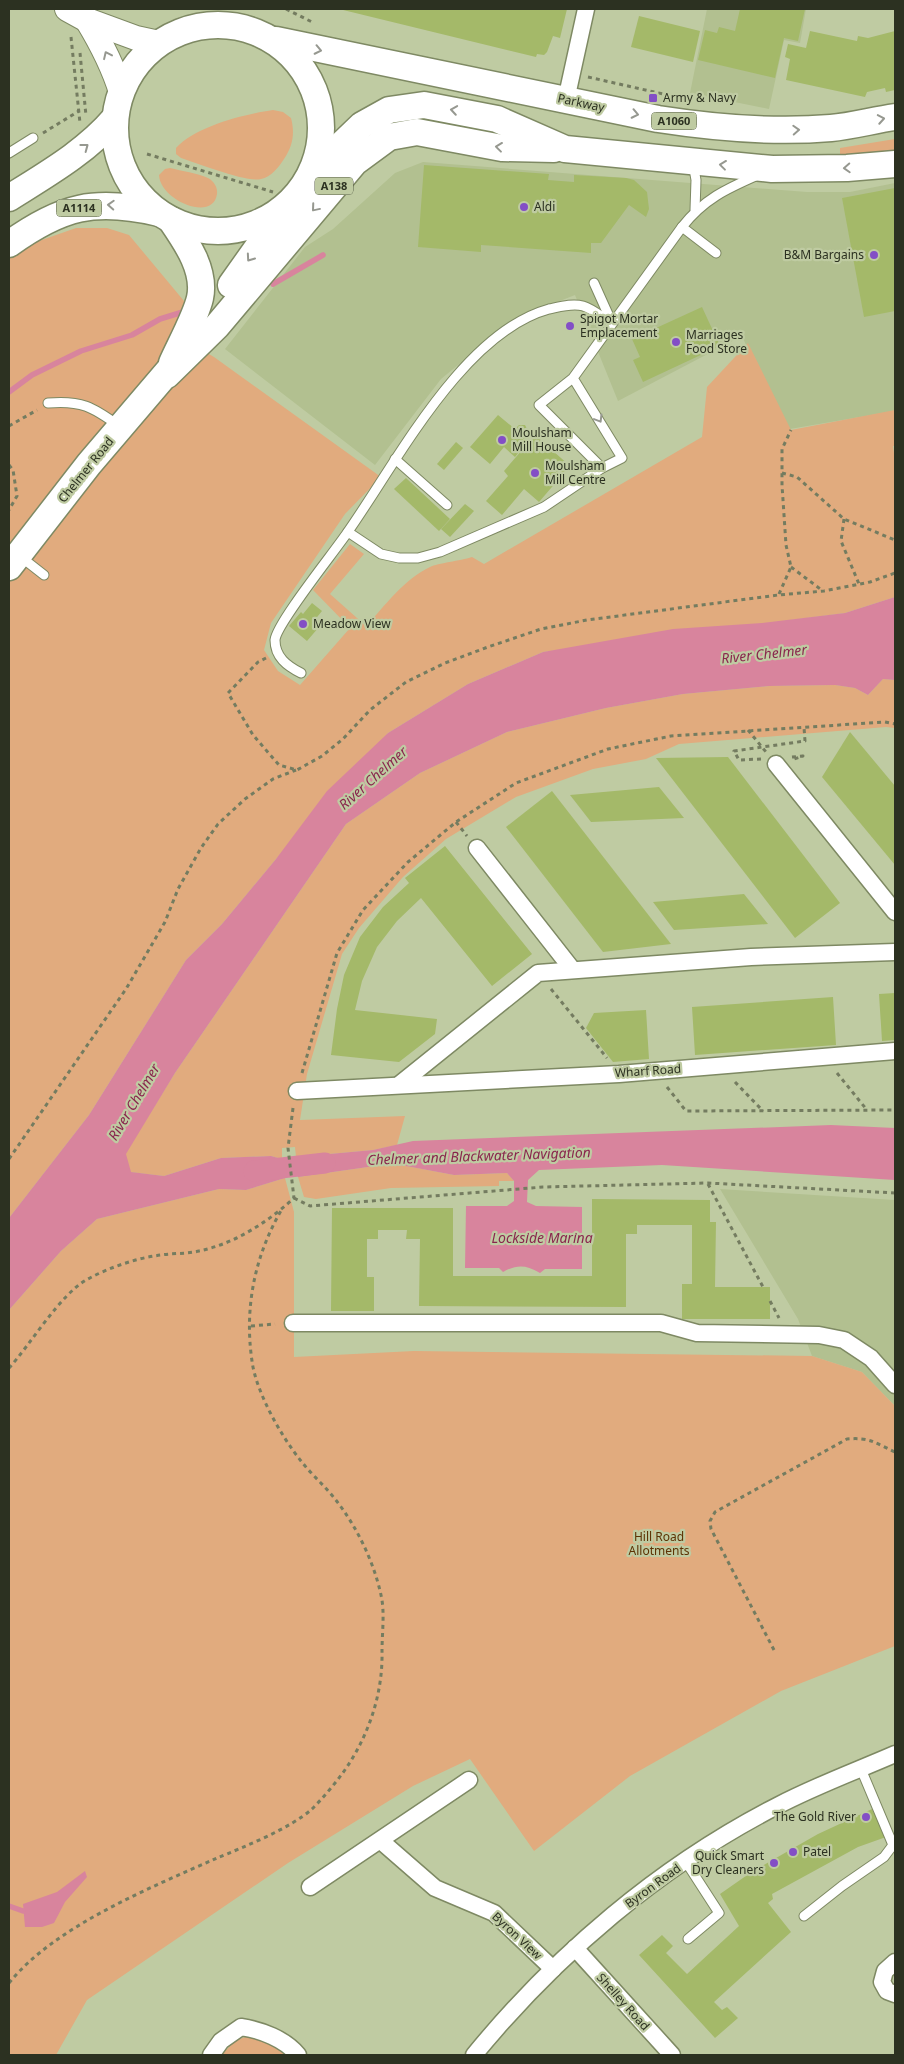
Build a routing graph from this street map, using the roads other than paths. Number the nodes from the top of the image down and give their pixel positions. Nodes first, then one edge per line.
1 (242, 9) edge
2 (586, 9) edge
3 (75, 19) edge
4 (174, 28) edge
5 (264, 36) junction
6 (121, 92) junction
7 (566, 100) junction
8 (895, 116) edge
9 (115, 118) junction
10 (33, 138) road end
11 (565, 149) junction
12 (9, 152) edge
13 (693, 161) junction
14 (895, 164) edge
15 (772, 169) junction
16 (309, 176) junction
17 (39, 179) junction
18 (9, 187) edge
19 (9, 198) edge
20 (281, 198) junction
21 (695, 210) junction
22 (165, 216) junction
23 (682, 227) junction
24 (9, 244) edge
25 (716, 253) dead end
26 (594, 283) dead end
27 (612, 323) junction
28 (167, 375) junction
29 (573, 378) junction
30 (48, 403) road end
31 (121, 428) junction
32 (395, 459) junction
33 (602, 468) junction
34 (447, 505) dead end
35 (348, 532) junction
36 (14, 561) edge
37 (44, 575) dead end
38 (301, 673) dead end
39 (776, 764) road end
40 (477, 848) dead end
41 (894, 907) edge
42 (895, 952) edge
43 (572, 970) junction
44 (895, 1051) edge
45 (400, 1084) junction
46 (297, 1091) road end
47 (294, 1323) road end
48 (895, 1384) edge
49 (895, 1754) edge
50 (861, 1769) junction
51 (469, 1780) dead end
52 (381, 1841) junction
53 (686, 1862) junction
54 (310, 1887) dead end
55 (804, 1916) dead end
56 (688, 1940) dead end
57 (575, 1948) junction
58 (895, 1962) edge
59 (553, 1969) junction
60 (895, 1994) edge
61 (211, 2055) edge
62 (298, 2055) edge
63 (474, 2055) edge
64 (672, 2055) edge

1 - 5 main road, A1114
2 - 7 street
3 - 4 main road
6 -> 3 main road
4 - 5 main road, A1114
4 - 6 main road, A1114
5 -> 7 main road, Parkway / A1060
5 - 16 main road, A1114
6 - 9 main road, A1114
7 -> 8 main road, Parkway / A1060
17 -> 9 main road, A1114
9 - 22 main road, A1114
10 - 12 lane
11 - 13 main road
11 -> 16 main road
11 -> 28 main road, A138
15 -> 13 main road
13 - 21 lane
14 -> 15 main road
15 - 21 lane
16 - 20 main road, A1114
17 - 18 lane
17 - 19 main road, A1114
20 - 22 main road, A1114
20 -> 28 main road, Chelmer Road / A138
21 - 23 lane
22 -> 24 main road, A1114
22 - 28 main road, Chelmer Road / A138
23 - 25 lane
23 - 27 lane
26 - 27 lane
27 - 29 lane
27 - 32 lane
28 - 31 main road, Chelmer Road / A138
29 -> 33 lane
29 - 33 lane
30 - 31 lane
31 - 36 main road, Chelmer Road / A138
32 - 34 lane
32 - 35 lane
33 - 35 lane
35 - 38 lane
36 - 37 lane
39 - 41 street
40 - 43 street
42 - 43 street
43 - 45 street
44 - 45 street, Wharf Road
45 - 46 street, Wharf Road
47 - 48 street
49 - 50 street, Byron Road
50 - 53 street, Byron Road
50 - 55 lane
51 - 52 street
52 - 54 street
52 - 59 street, Byron View
53 - 56 lane
53 - 57 street, Byron Road
57 - 59 street, Byron Road
57 - 64 street, Shelley Road
58 - 60 street
59 - 63 street, Byron Road
61 - 62 street

